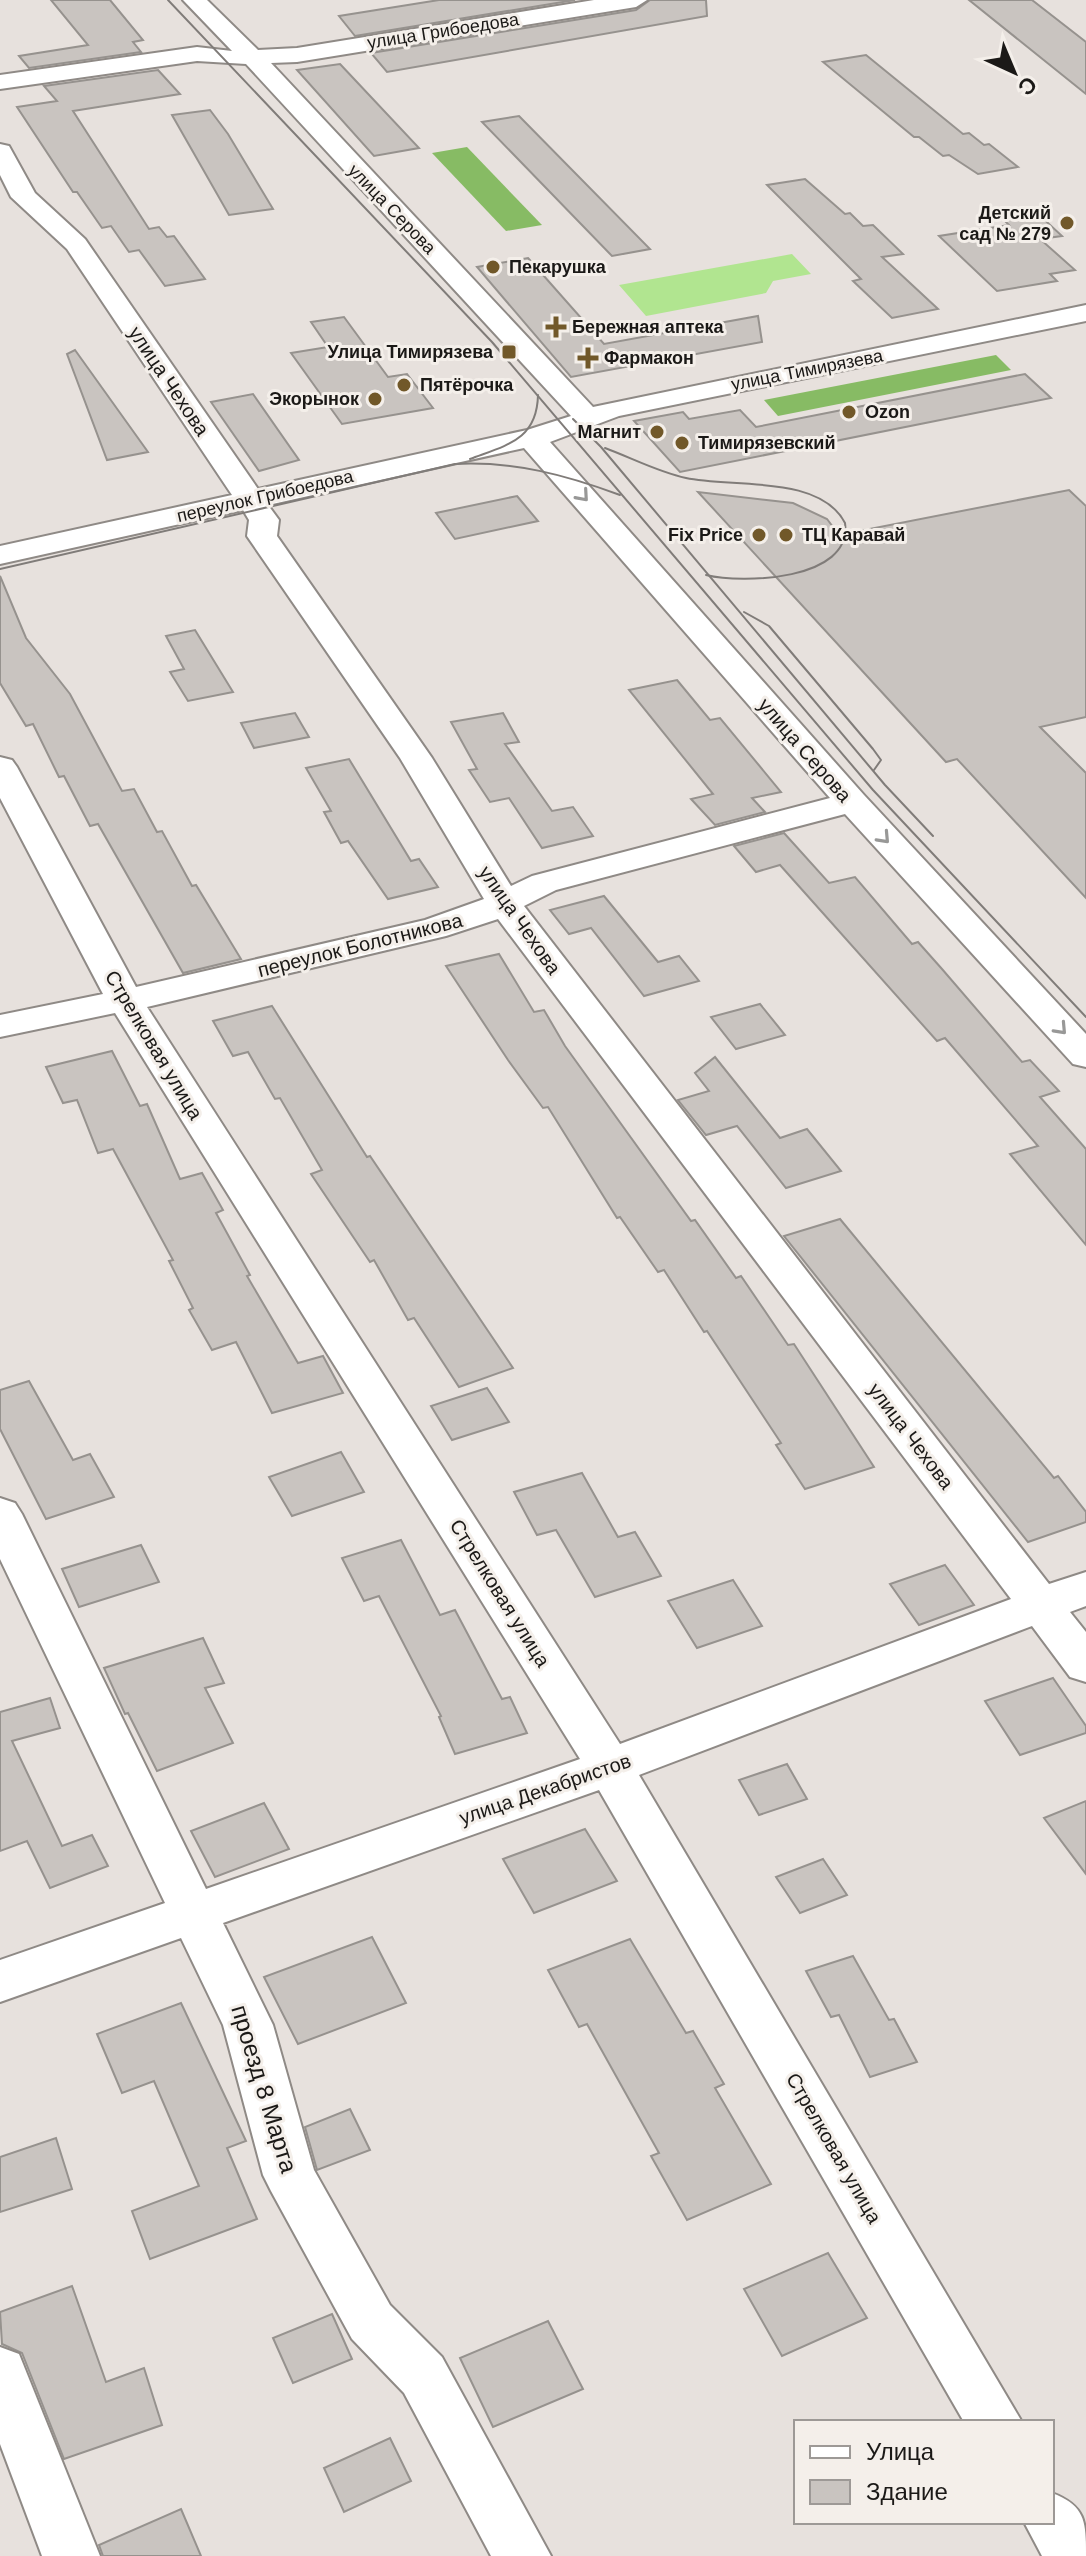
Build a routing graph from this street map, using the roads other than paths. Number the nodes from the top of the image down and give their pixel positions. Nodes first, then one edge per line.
1 (194, 0) edge
2 (636, 0) edge
3 (249, 56) junction
4 (0, 82) edge
5 (0, 151) edge
6 (12, 207) edge
7 (1086, 313) edge
8 (589, 419) junction
9 (531, 438) junction
10 (250, 499) junction
11 (0, 555) edge
12 (0, 767) edge
13 (852, 802) junction
14 (503, 902) junction
15 (124, 999) junction
16 (0, 1026) edge
17 (1086, 1056) edge
18 (0, 1514) edge
19 (1086, 1588) edge
20 (1040, 1605) junction
21 (1086, 1665) edge
22 (610, 1767) junction
23 (195, 1910) junction
24 (0, 1981) edge
25 (0, 2372) edge
26 (993, 2420) edge
27 (1054, 2523) edge
28 (71, 2556) edge
29 (522, 2556) edge
30 (1073, 2556) edge

1 - 3 street, улица Серова
2 - 3 street, улица Грибоедова
3 - 4 street, улица Грибоедова
3 - 8 street, улица Серова
5 - 6 street, улица Чехова
6 - 10 street, улица Чехова
7 - 8 street, улица Тимирязева
8 - 9 street, улица Тимирязева
9 - 10 street, переулок Грибоедова
9 -> 13 street, улица Серова
10 - 11 street, переулок Грибоедова
10 - 14 street, улица Чехова
12 - 15 street, Стрелковая улица
13 - 14 street, переулок Болотникова
13 -> 17 street, улица Серова
14 - 15 street, переулок Болотникова
14 - 20 street, улица Чехова
15 - 16 street, переулок Болотникова
15 - 22 street, Стрелковая улица
18 - 23 street, проезд 8 Марта
19 - 20 street, улица Декабристов
20 - 21 street, улица Чехова
20 - 22 street, улица Декабристов
22 - 23 street, улица Декабристов
22 - 26 street, Стрелковая улица
23 - 24 street, улица Декабристов
23 - 29 street, проезд 8 Марта
25 - 28 street
27 - 30 street

